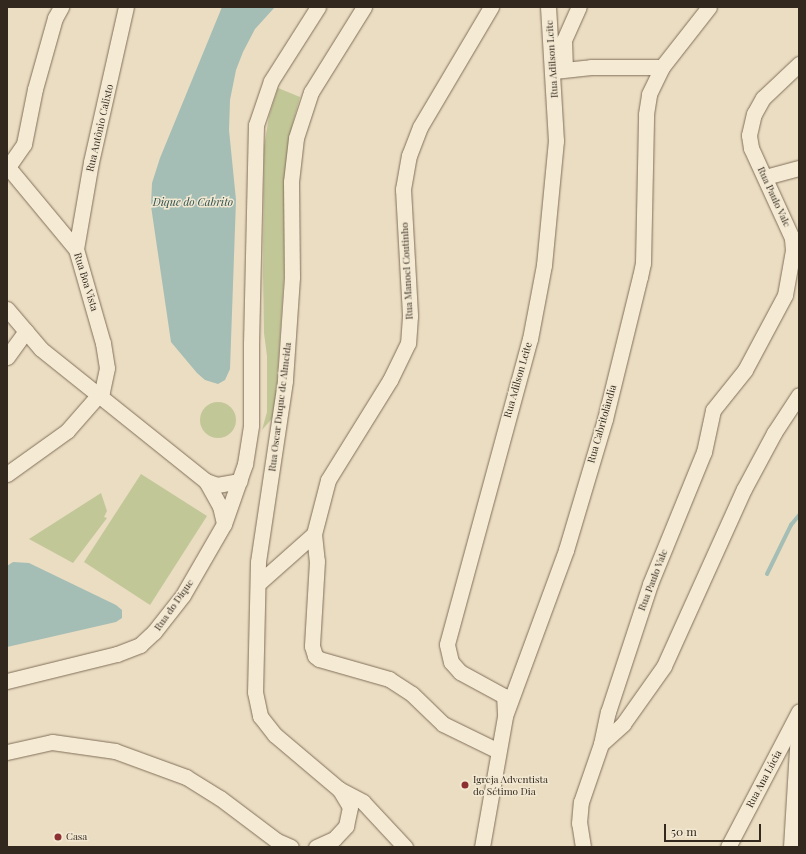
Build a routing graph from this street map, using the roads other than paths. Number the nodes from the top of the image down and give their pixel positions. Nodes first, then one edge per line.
1 (61, 7) edge
2 (126, 7) edge
3 (318, 7) edge
4 (364, 7) edge
5 (492, 7) edge
6 (548, 7) edge
7 (579, 7) edge
8 (709, 7) edge
9 (799, 64) edge
10 (662, 67) junction
11 (559, 70) junction
12 (8, 167) edge
13 (799, 168) edge
14 (765, 177) junction
15 (76, 249) junction
16 (7, 310) edge
17 (26, 331) junction
18 (7, 357) edge
19 (799, 395) edge
20 (99, 396) junction
21 (7, 474) edge
22 (206, 481) junction
23 (240, 481) junction
24 (224, 524) junction
25 (314, 534) junction
26 (260, 582) junction
27 (7, 681) edge
28 (799, 712) edge
29 (506, 716) junction
30 (799, 717) edge
31 (601, 744) junction
32 (498, 751) junction
33 (7, 752) edge
34 (339, 789) junction
35 (291, 847) edge
36 (316, 847) edge
37 (405, 847) edge
38 (482, 847) edge
39 (583, 847) edge
40 (728, 847) edge
41 (791, 847) edge

1 - 12 street
2 - 15 street, Rua Antônio Calixto
3 - 23 street, Rua do Dique
4 - 26 street, Rua Oscar Duque de Almeida
5 - 25 street, Rua Manoel Coutinho
6 - 11 street, Rua Adilson Leite
7 - 11 street
8 - 10 street, Rua Cabritolândia
9 - 14 street, Rua Paulo Vale
10 - 11 street
10 - 29 street, Rua Cabritolândia
11 - 29 street, Rua Adilson Leite
12 - 15 street, Rua Boa Vista
13 - 14 street
14 - 31 street, Rua Paulo Vale
15 - 20 street, Rua Boa Vista
16 - 17 street
17 - 18 street
17 - 20 street
19 - 31 street
20 - 21 street
20 - 22 street
22 - 23 street
22 - 24 street
23 - 24 street, Rua do Dique
24 - 27 street, Rua do Dique
25 - 26 street
25 - 32 street
26 - 34 street, Rua Oscar Duque de Almeida
28 - 40 street, Rua Ana Lúcia
29 - 32 street, Rua Cabritolândia
30 - 41 street
31 - 39 street
32 - 38 street, Rua Cabritolândia
33 - 35 street
34 - 36 street, Rua Oscar Duque de Almeida
34 - 37 street, Rua Oscar Duque de Almeida

